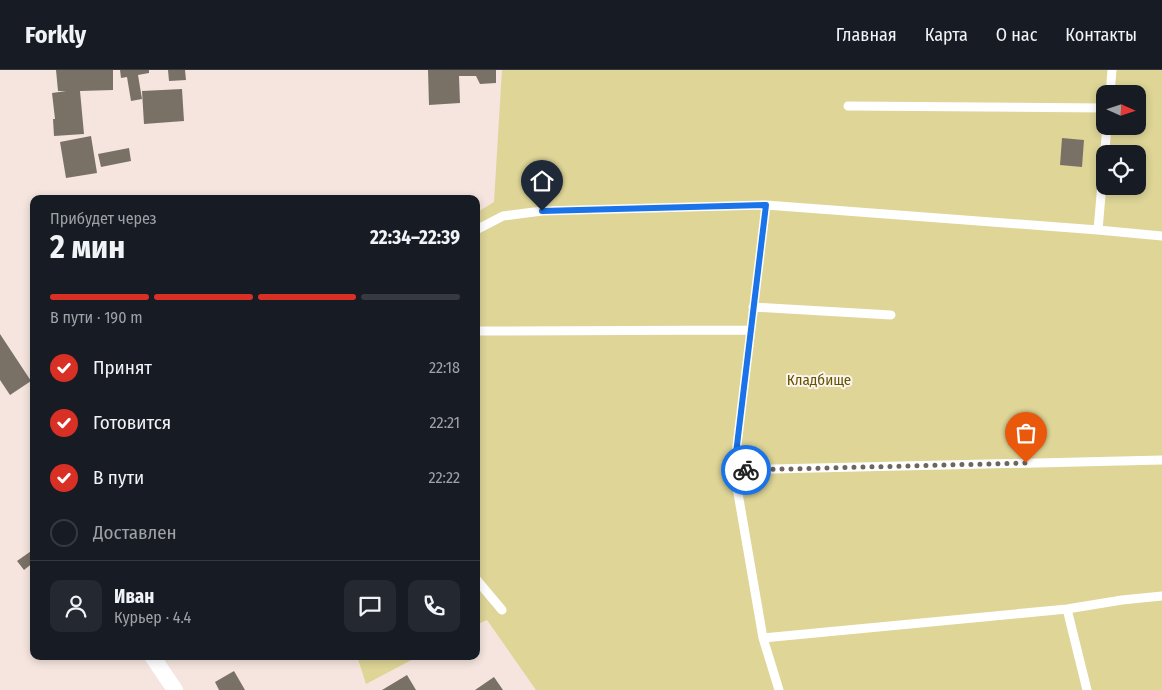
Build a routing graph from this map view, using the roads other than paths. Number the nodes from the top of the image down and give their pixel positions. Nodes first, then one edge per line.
1 (1112, 70) edge
2 (1111, 85) edge
3 (848, 106) dead end
4 (1096, 108) edge
5 (1106, 135) edge
6 (766, 205) junction
7 (480, 228) edge
8 (1098, 230) junction
9 (1162, 236) edge
10 (753, 307) junction
11 (891, 315) dead end
12 (751, 330) junction
13 (480, 331) edge
14 (1162, 460) edge
15 (734, 470) junction
16 (480, 584) edge
17 (1162, 596) edge
18 (1067, 609) junction
19 (502, 610) dead end
20 (763, 638) junction
21 (155, 660) edge
22 (175, 690) edge
23 (779, 690) edge
24 (1087, 690) edge

1 - 2 lane
3 - 4 lane
5 - 8 lane
6 - 7 lane
6 - 8 lane
6 - 10 lane
8 - 9 lane
10 - 11 lane
10 - 12 lane
12 - 13 lane
12 - 15 lane
14 - 15 lane
15 - 20 lane
16 - 19 lane
17 - 18 lane
18 - 20 lane
18 - 24 lane
20 - 23 lane
21 - 22 street

